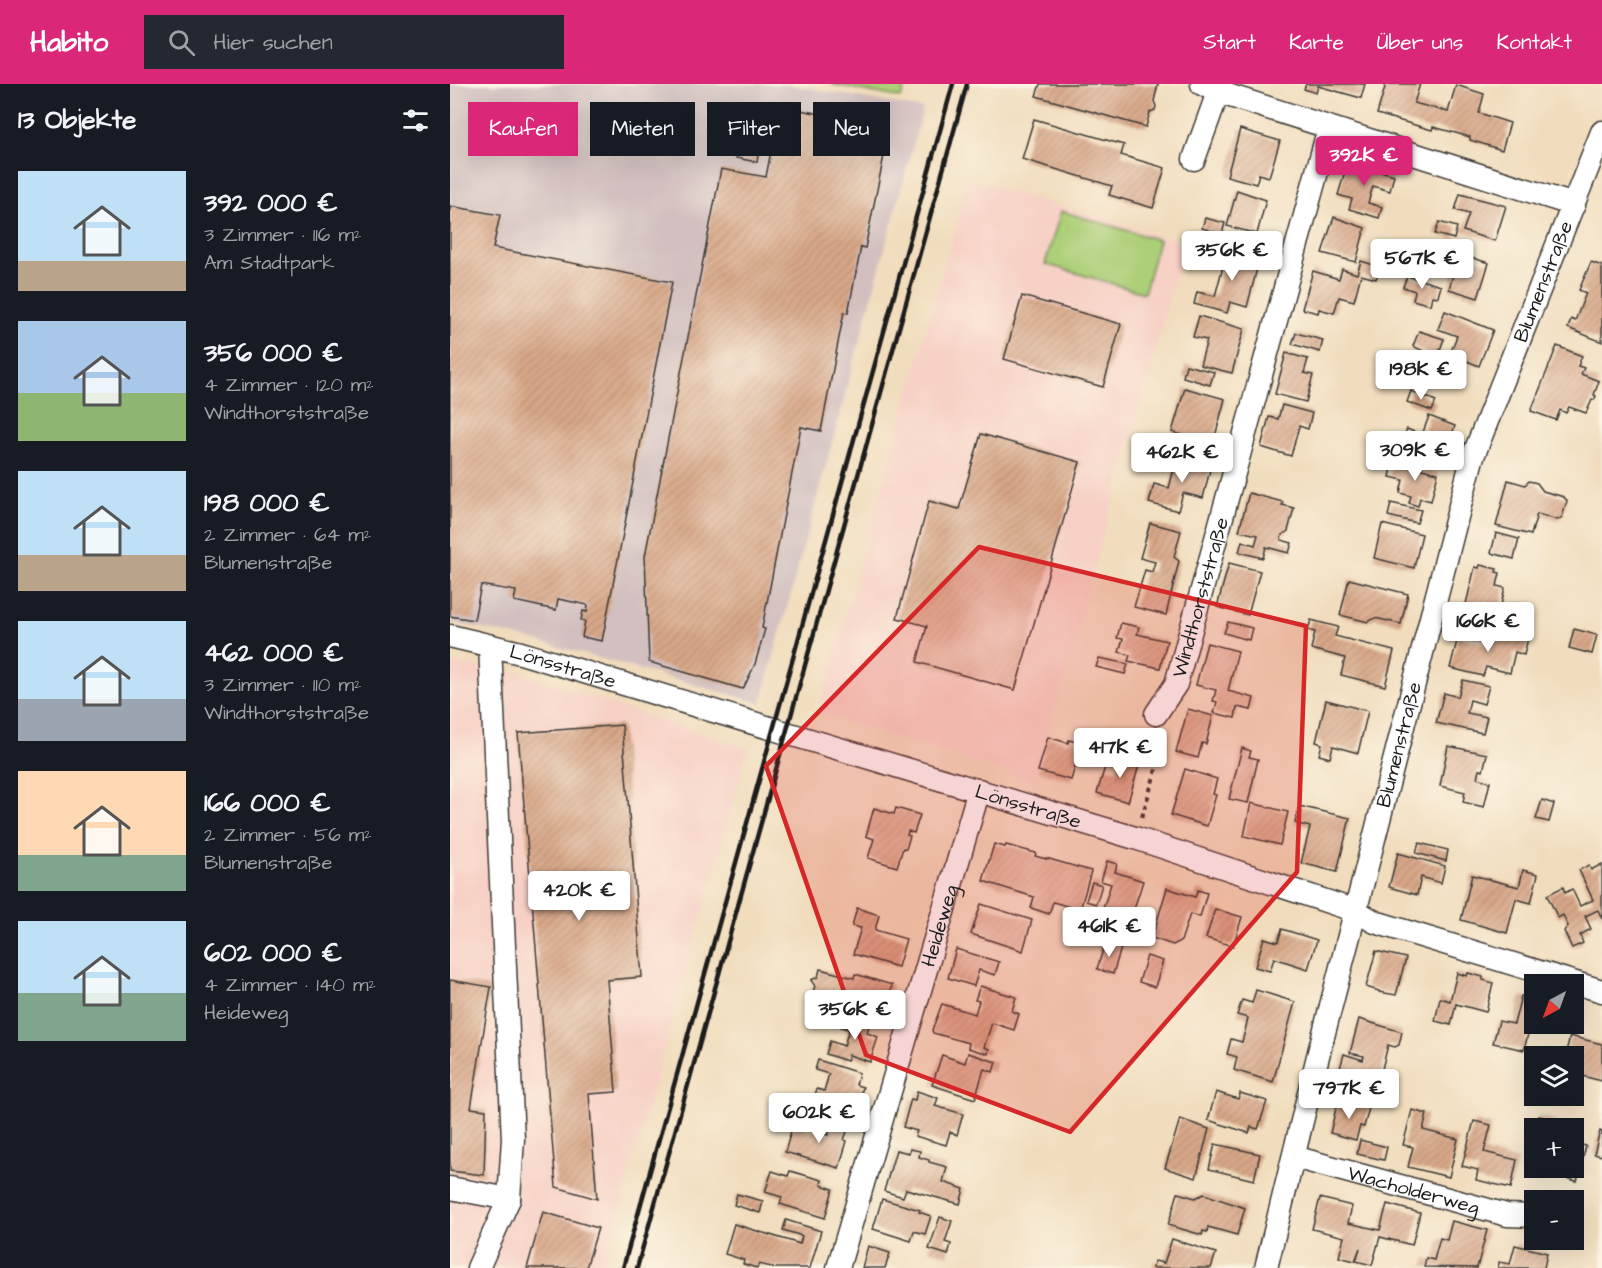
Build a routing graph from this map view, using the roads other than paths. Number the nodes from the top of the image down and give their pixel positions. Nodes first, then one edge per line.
1 (1214, 87) edge
2 (1329, 128) junction
3 (1602, 132) edge
4 (1194, 159) dead end
5 (1574, 205) junction
6 (450, 636) edge
7 (490, 646) junction
8 (1156, 714) road end
9 (979, 790) junction
10 (1356, 911) junction
11 (1602, 991) edge
12 (1294, 1157) junction
13 (450, 1188) edge
14 (509, 1199) junction
15 (1524, 1216) edge
16 (478, 1268) edge
17 (837, 1268) edge
18 (1266, 1268) edge

1 - 2 street
1 - 4 street
2 - 5 street
2 - 8 street, Windthorststraße
3 - 5 street, Blumenstraße
5 - 10 street, Blumenstraße
6 - 7 street, Lönsstraße
7 - 9 street, Lönsstraße
7 - 14 street
9 - 10 street, Lönsstraße
9 - 17 street, Heideweg
10 - 11 street, Lönsstraße
10 - 12 street, Blumenstraße
12 - 15 street, Wacholderweg
12 - 18 street, Blumenstraße
13 - 14 street
14 - 16 street

